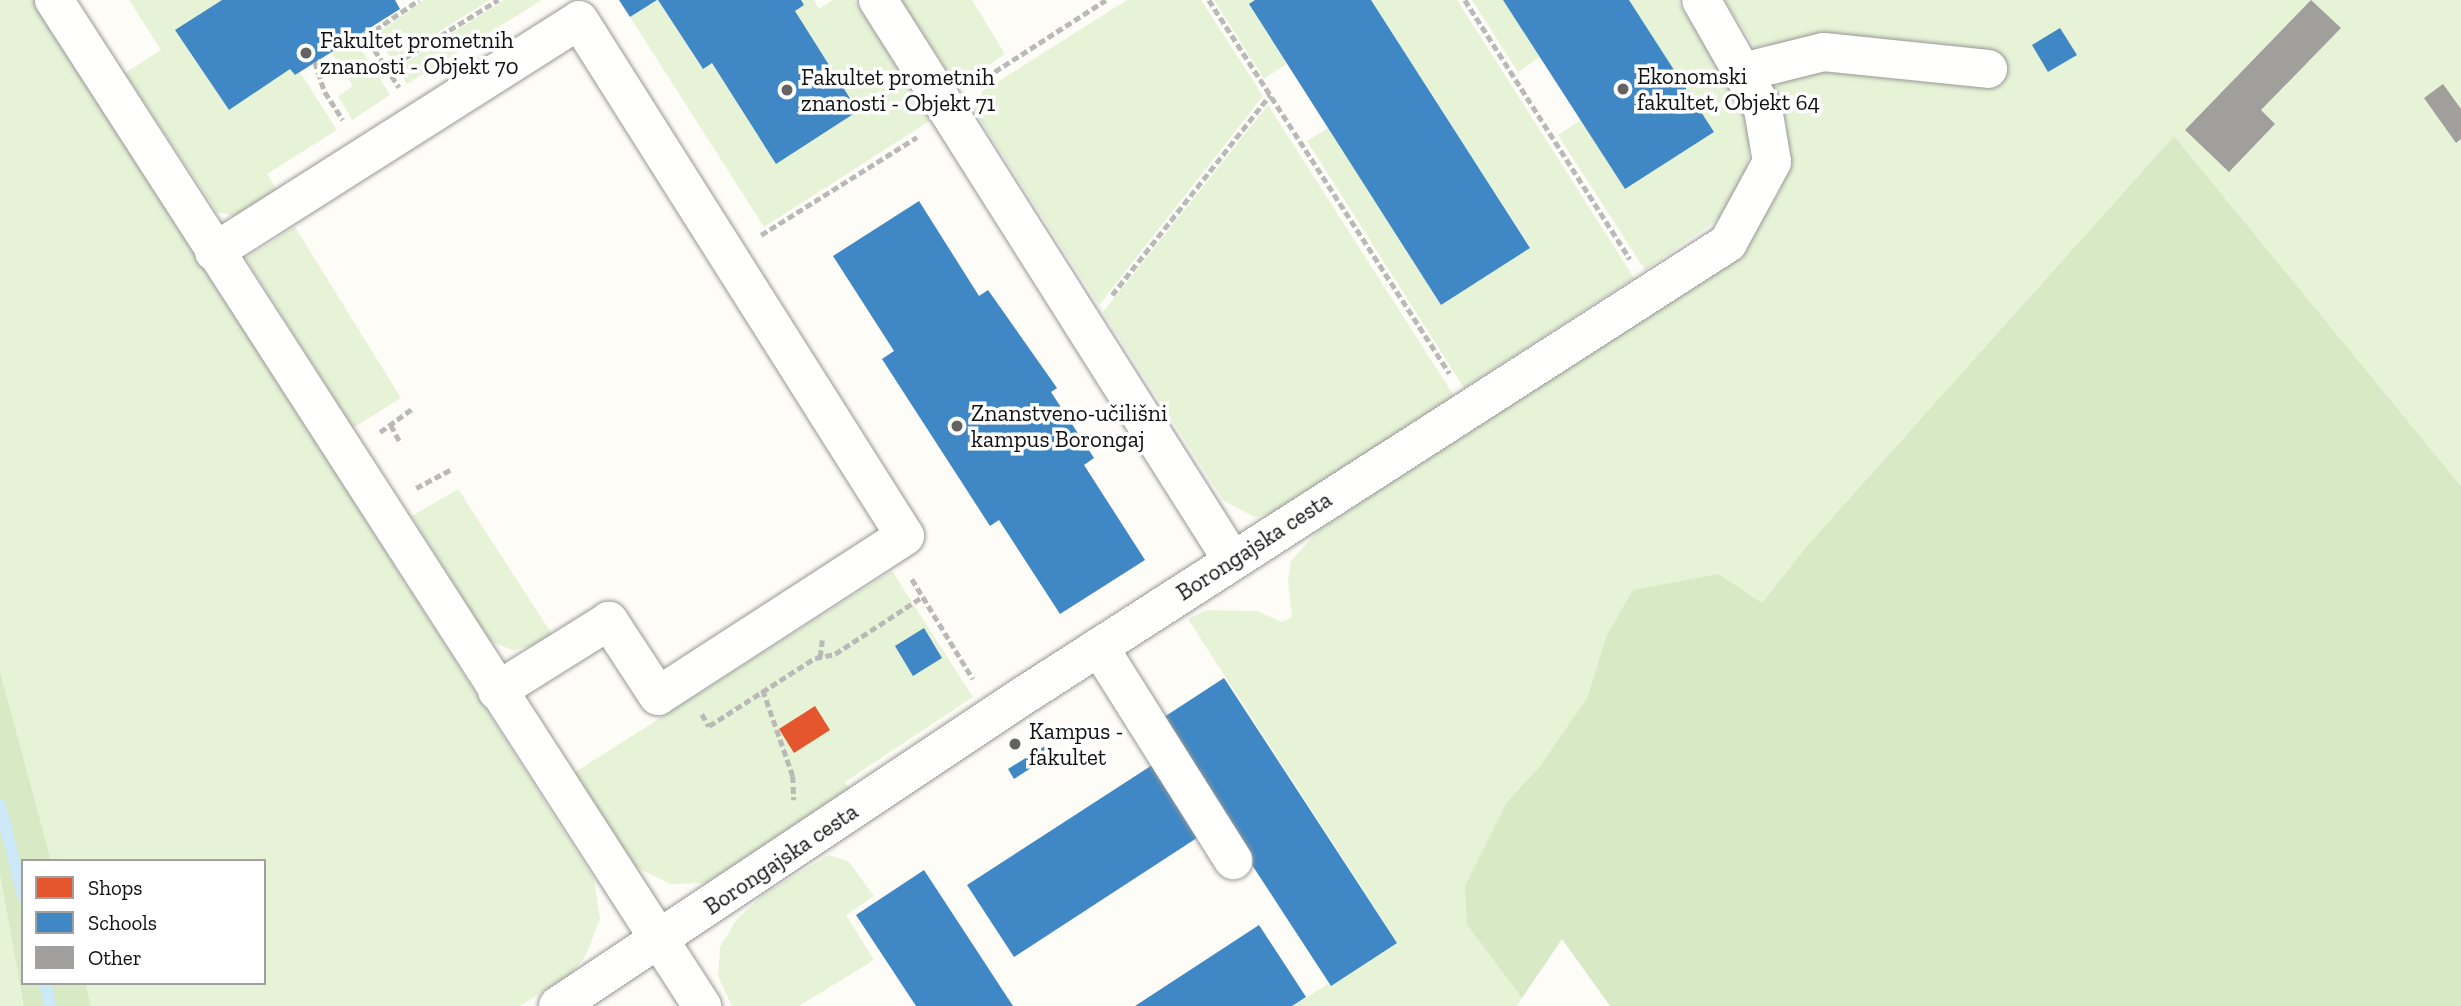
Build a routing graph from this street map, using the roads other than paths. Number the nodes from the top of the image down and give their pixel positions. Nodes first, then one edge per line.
1 (54, 0) edge
2 (878, 0) edge
3 (1701, 0) edge
4 (1988, 69) dead end
5 (1743, 72) junction
6 (214, 252) junction
7 (1232, 560) junction
8 (1099, 647) junction
9 (497, 691) junction
10 (1233, 860) dead end
11 (661, 940) junction
12 (558, 1006) edge
13 (702, 1006) edge

1 - 6 street
2 - 7 street
3 - 5 street, Borongajska cesta
4 - 5 street
5 - 7 street, Borongajska cesta
6 - 9 street
6 - 9 street
7 - 8 street, Borongajska cesta
8 - 10 street
8 - 11 street, Borongajska cesta
9 - 11 street
11 - 12 street, Borongajska cesta
11 - 13 street

